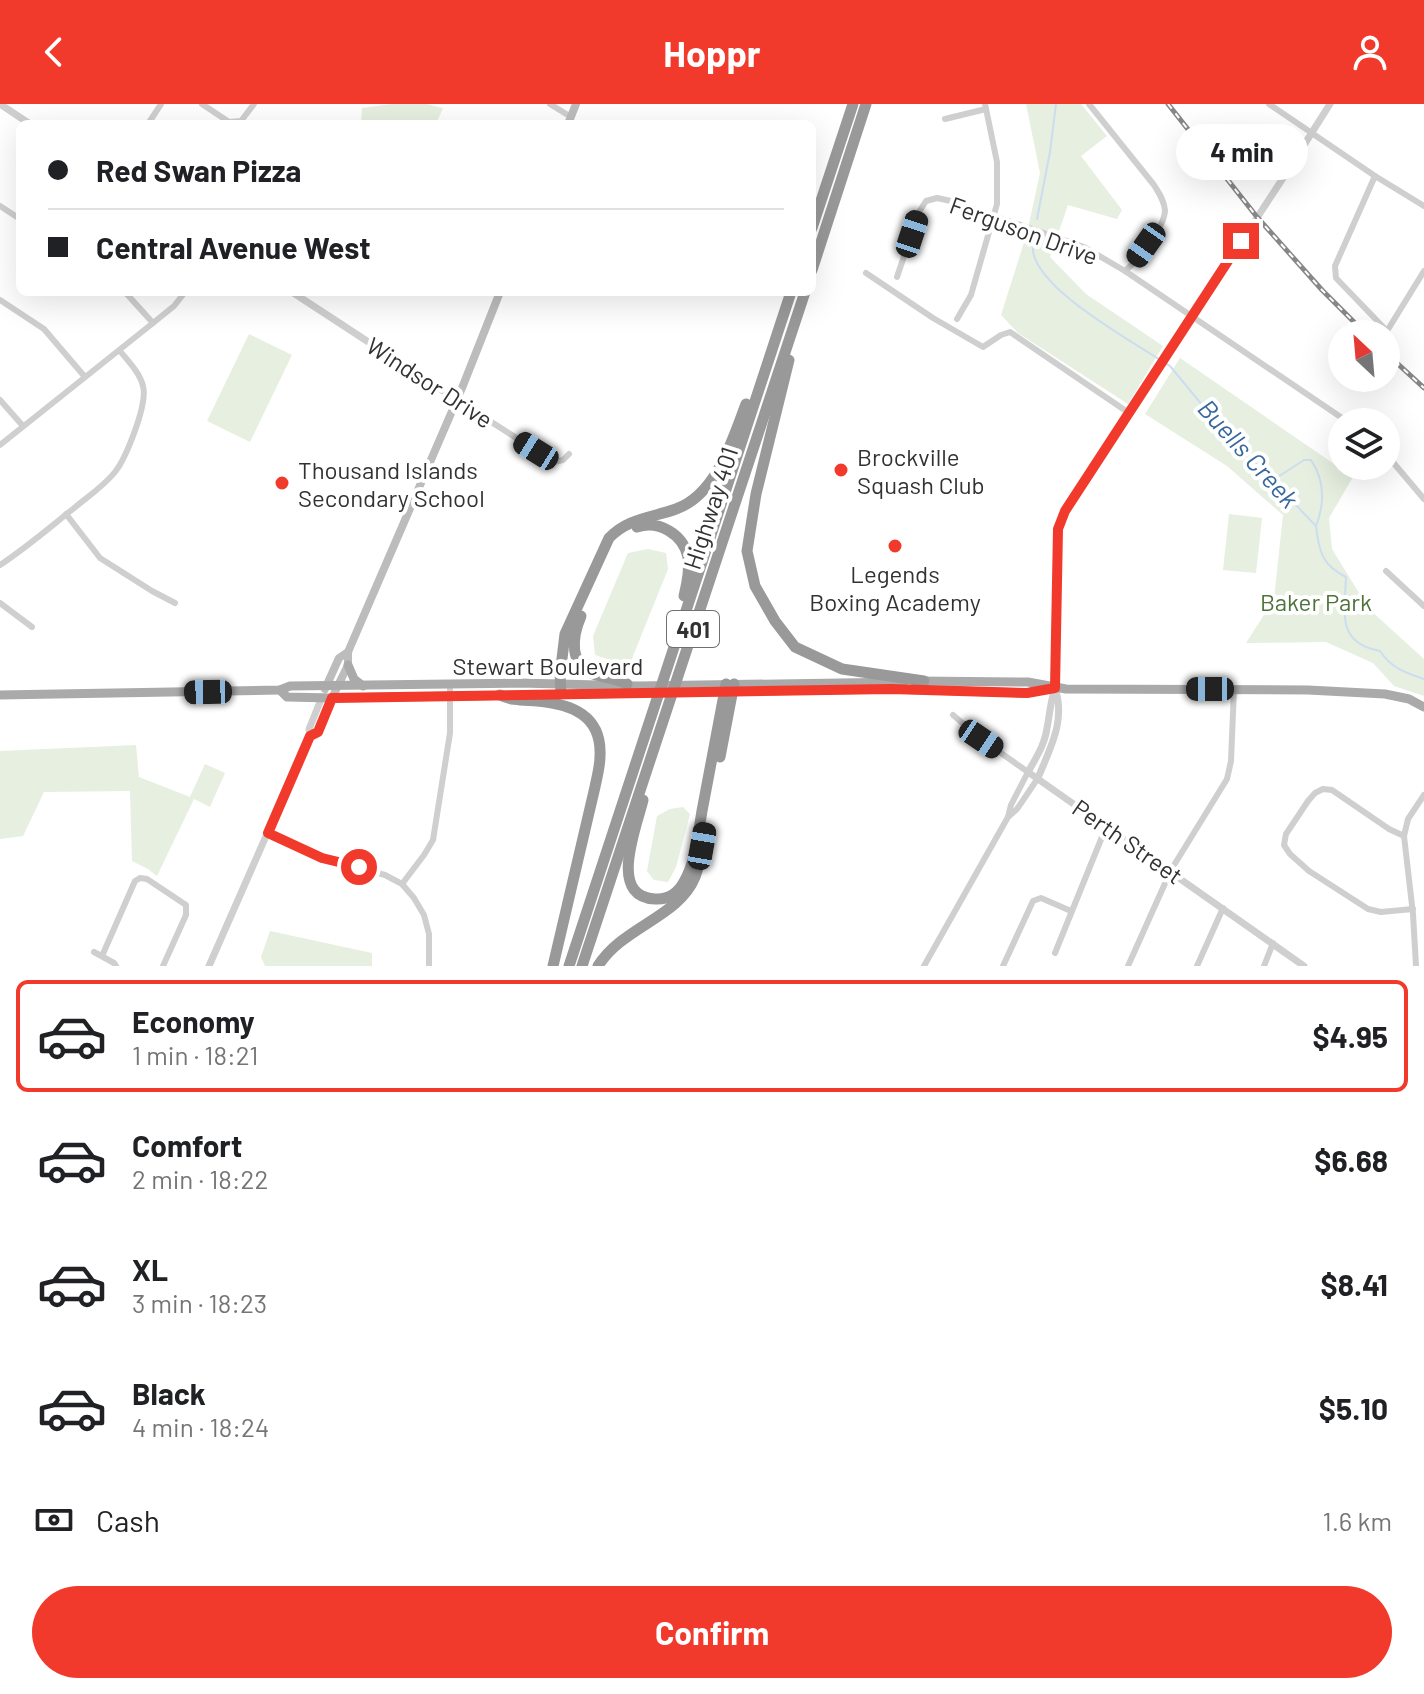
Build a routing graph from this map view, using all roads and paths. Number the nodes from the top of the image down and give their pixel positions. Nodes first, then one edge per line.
1 (0, 104) edge
2 (202, 104) edge
3 (550, 104) edge
4 (576, 104) edge
5 (853, 104) edge
6 (866, 104) edge
7 (1089, 104) edge
8 (1269, 104) edge
9 (1330, 104) edge
10 (986, 107) edge
11 (945, 119) dead end
12 (24, 120) edge
13 (226, 120) edge
14 (570, 120) edge
15 (1311, 133) junction
16 (1375, 176) junction
17 (1424, 206) edge
18 (994, 215) junction
19 (816, 216) edge
20 (816, 258) edge
21 (1125, 271) junction
22 (1424, 271) edge
23 (866, 273) dead end
24 (897, 277) dead end
25 (129, 296) edge
26 (182, 296) edge
27 (298, 296) edge
28 (498, 296) edge
29 (790, 296) edge
30 (804, 296) edge
31 (805, 296) edge
32 (0, 300) edge
33 (1192, 317) junction
34 (957, 319) dead end
35 (153, 323) junction
36 (776, 338) junction
37 (120, 351) junction
38 (85, 377) junction
39 (0, 400) edge
40 (457, 400) junction
41 (1328, 409) edge
42 (1129, 413) junction
43 (23, 426) junction
44 (0, 445) edge
45 (569, 454) dead end
46 (1400, 471) edge
47 (1424, 499) edge
48 (66, 514) junction
49 (0, 565) edge
50 (1386, 571) dead end
51 (0, 603) edge
52 (175, 603) dead end
53 (1424, 606) edge
54 (32, 627) dead end
55 (348, 652) junction
56 (348, 665) junction
57 (924, 681) junction
58 (450, 684) junction
59 (327, 686) junction
60 (338, 686) junction
61 (363, 686) junction
62 (634, 687) junction
63 (561, 688) junction
64 (730, 688) junction
65 (1055, 688) junction
66 (1234, 689) junction
67 (280, 690) junction
68 (0, 695) edge
69 (500, 695) junction
70 (327, 697) junction
71 (451, 697) junction
72 (657, 697) junction
73 (1424, 707) edge
74 (953, 715) dead end
75 (647, 768) junction
76 (1028, 772) junction
77 (1038, 778) junction
78 (1424, 795) edge
79 (1008, 817) junction
80 (1106, 827) junction
81 (268, 833) junction
82 (1404, 836) junction
83 (1171, 870) junction
84 (402, 884) junction
85 (1223, 908) junction
86 (1413, 909) junction
87 (1071, 911) junction
88 (1273, 943) junction
89 (94, 952) dead end
90 (1055, 953) dead end
91 (102, 956) junction
92 (116, 966) edge
93 (163, 966) edge
94 (209, 966) edge
95 (429, 966) edge
96 (553, 966) edge
97 (569, 966) edge
98 (582, 966) edge
99 (598, 966) edge
100 (924, 966) edge
101 (1003, 966) edge
102 (1128, 966) edge
103 (1197, 966) edge
104 (1264, 966) edge
105 (1304, 966) edge
106 (1416, 966) edge

1 - 12 street
2 - 13 street
3 - 14 street
4 - 14 main road
5 - 19 highway
6 - 20 highway
7 - 21 street
8 - 15 street
9 - 15 street
10 - 11 street
10 - 18 street
15 - 16 street
15 - 33 street
16 - 17 street
16 - 22 street
18 - 21 street, Ferguson Drive
18 - 24 street, Ferguson Drive
18 - 34 street
21 - 33 street, Ferguson Drive
23 - 42 street
25 - 35 street
26 - 35 street
27 - 40 street, Windsor Drive
28 - 40 main road
29 - 36 highway, Highway 401 / 401
30 - 75 highway, Highway 401 / 401
31 - 57 highway
32 - 38 street
33 - 41 street, Ferguson Drive
33 - 42 street
35 - 37 street
36 - 63 highway
36 - 72 highway, Highway 401 / 401
37 - 38 street
37 - 48 street
38 - 43 street
39 - 43 street
40 - 45 street, Windsor Drive
40 - 55 main road
42 - 65 street
43 - 44 street
46 - 47 street
48 - 49 street
48 - 52 street
50 - 53 street
51 - 54 street
55 - 56 main road
55 - 59 main road
56 - 60 main road
56 - 61 main road
57 - 64 main road, Stewart Boulevard
57 - 65 main road, Stewart Boulevard
58 - 61 main road, Stewart Boulevard
58 - 63 main road, Stewart Boulevard
58 - 71 street
59 - 60 main road, Stewart Boulevard
59 - 67 main road, Stewart Boulevard
59 - 70 main road
60 - 61 main road, Stewart Boulevard
60 - 70 main road
62 - 63 main road, Stewart Boulevard
62 - 64 main road, Stewart Boulevard
62 - 72 highway
63 - 69 main road, Stewart Boulevard
64 - 65 main road, Stewart Boulevard
64 - 75 highway
64 - 99 highway
65 - 66 main road, Stewart Boulevard
65 - 76 street
65 - 77 street
66 - 73 main road, Stewart Boulevard
66 - 83 street
67 - 68 main road, Stewart Boulevard
67 - 70 main road, Stewart Boulevard
69 - 71 main road, Stewart Boulevard
69 - 96 highway
70 - 71 main road, Stewart Boulevard
70 - 81 street
71 - 84 street
72 - 97 highway, Highway 401 / 401
74 - 76 street, Perth Street
75 - 98 highway, Highway 401 / 401
76 - 77 street, Perth Street
76 - 79 street
77 - 79 street
77 - 80 street, Perth Street
78 - 82 street
79 - 100 street
80 - 83 street, Perth Street
80 - 87 street
81 - 84 street
81 - 94 street
82 - 86 street
82 - 86 street
83 - 85 street, Perth Street
83 - 102 street
84 - 95 street
85 - 88 street, Perth Street
85 - 103 street
86 - 106 street
87 - 90 street
87 - 101 street
88 - 104 street
88 - 105 street, Perth Street
89 - 91 street
91 - 92 street
91 - 93 street

